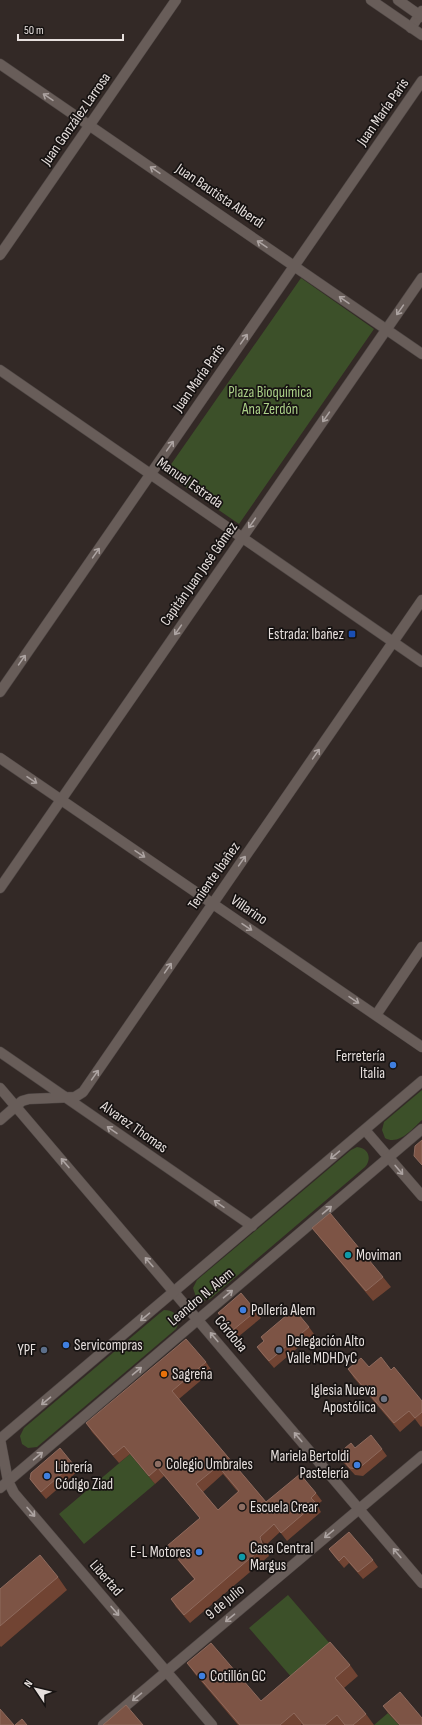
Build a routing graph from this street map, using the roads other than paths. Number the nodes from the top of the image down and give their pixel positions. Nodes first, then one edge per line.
1 (176, 0) edge
2 (371, 0) edge
3 (398, 0) edge
4 (421, 14) edge
5 (411, 28) junction
6 (422, 35) edge
7 (0, 64) edge
8 (422, 81) edge
9 (90, 126) junction
10 (0, 256) edge
11 (295, 266) junction
12 (422, 278) edge
13 (386, 329) junction
14 (422, 354) edge
15 (0, 370) edge
16 (151, 474) junction
17 (242, 538) junction
18 (422, 600) edge
19 (393, 642) junction
20 (422, 662) edge
21 (4, 679) edge
22 (0, 692) edge
23 (0, 758) edge
24 (61, 800) junction
25 (0, 888) edge
26 (213, 904) junction
27 (422, 948) edge
28 (376, 1015) junction
29 (422, 1047) edge
30 (0, 1052) edge
31 (422, 1081) edge
32 (0, 1088) edge
33 (66, 1098) junction
34 (16, 1106) junction
35 (0, 1120) edge
36 (422, 1129) edge
37 (365, 1130) junction
38 (389, 1157) junction
39 (422, 1196) edge
40 (252, 1226) junction
41 (174, 1291) junction
42 (198, 1319) junction
43 (0, 1439) edge
44 (422, 1456) edge
45 (4, 1484) edge
46 (359, 1509) junction
47 (422, 1583) edge
48 (167, 1671) junction
49 (103, 1725) edge
50 (212, 1725) edge

1 - 9 street, Juan González Larrosa
2 - 5 street
3 - 4 street
4 - 5 street
5 - 6 street
9 -> 7 street, Juan Bautista Alberdi
8 - 11 street, Juan María Paris
9 - 10 street, Juan González Larrosa
11 -> 9 street, Juan Bautista Alberdi
13 -> 11 street, Juan Bautista Alberdi
16 -> 11 street, Juan María Paris
12 -> 13 street, Capitán Juan José Gómez
13 - 14 street, Juan Bautista Alberdi
13 -> 17 street, Capitán Juan José Gómez
15 - 16 street, Manuel Estrada
16 - 17 street, Manuel Estrada
21 -> 16 street, Juan María Paris
17 - 19 street, Manuel Estrada
17 -> 24 street, Capitán Juan José Gómez
18 - 19 street, Teniente Ibañez
19 - 20 street, Manuel Estrada
26 -> 19 street, Teniente Ibañez
21 - 22 street, Juan María Paris
23 -> 24 street, Villarino
24 - 25 street, Capitán Juan José Gómez
24 -> 26 street, Villarino
26 -> 28 street, Villarino
33 -> 26 street, Teniente Ibañez
27 - 28 street
28 - 29 street, Villarino
30 - 33 street, Alvarez Thomas
31 - 37 street, Leandro N. Alem
32 - 34 street, Córdoba
33 - 34 street, Teniente Ibañez
40 -> 33 street, Alvarez Thomas
34 - 35 street, Teniente Ibañez
41 -> 34 street, Córdoba
36 - 38 street, Leandro N. Alem
37 - 38 street
37 -> 40 street, Leandro N. Alem
38 -> 39 street
42 -> 38 street, Leandro N. Alem
40 - 41 street, Leandro N. Alem
41 - 42 street, Córdoba
41 -> 43 street, Leandro N. Alem
45 -> 42 street, Leandro N. Alem
46 -> 42 street, Córdoba
43 - 45 street, Libertad
44 - 46 street, 9 de Julio
45 -> 48 street, Libertad
47 -> 46 street, Córdoba
46 -> 48 street, 9 de Julio
48 -> 49 street, 9 de Julio
48 - 50 street, Libertad

